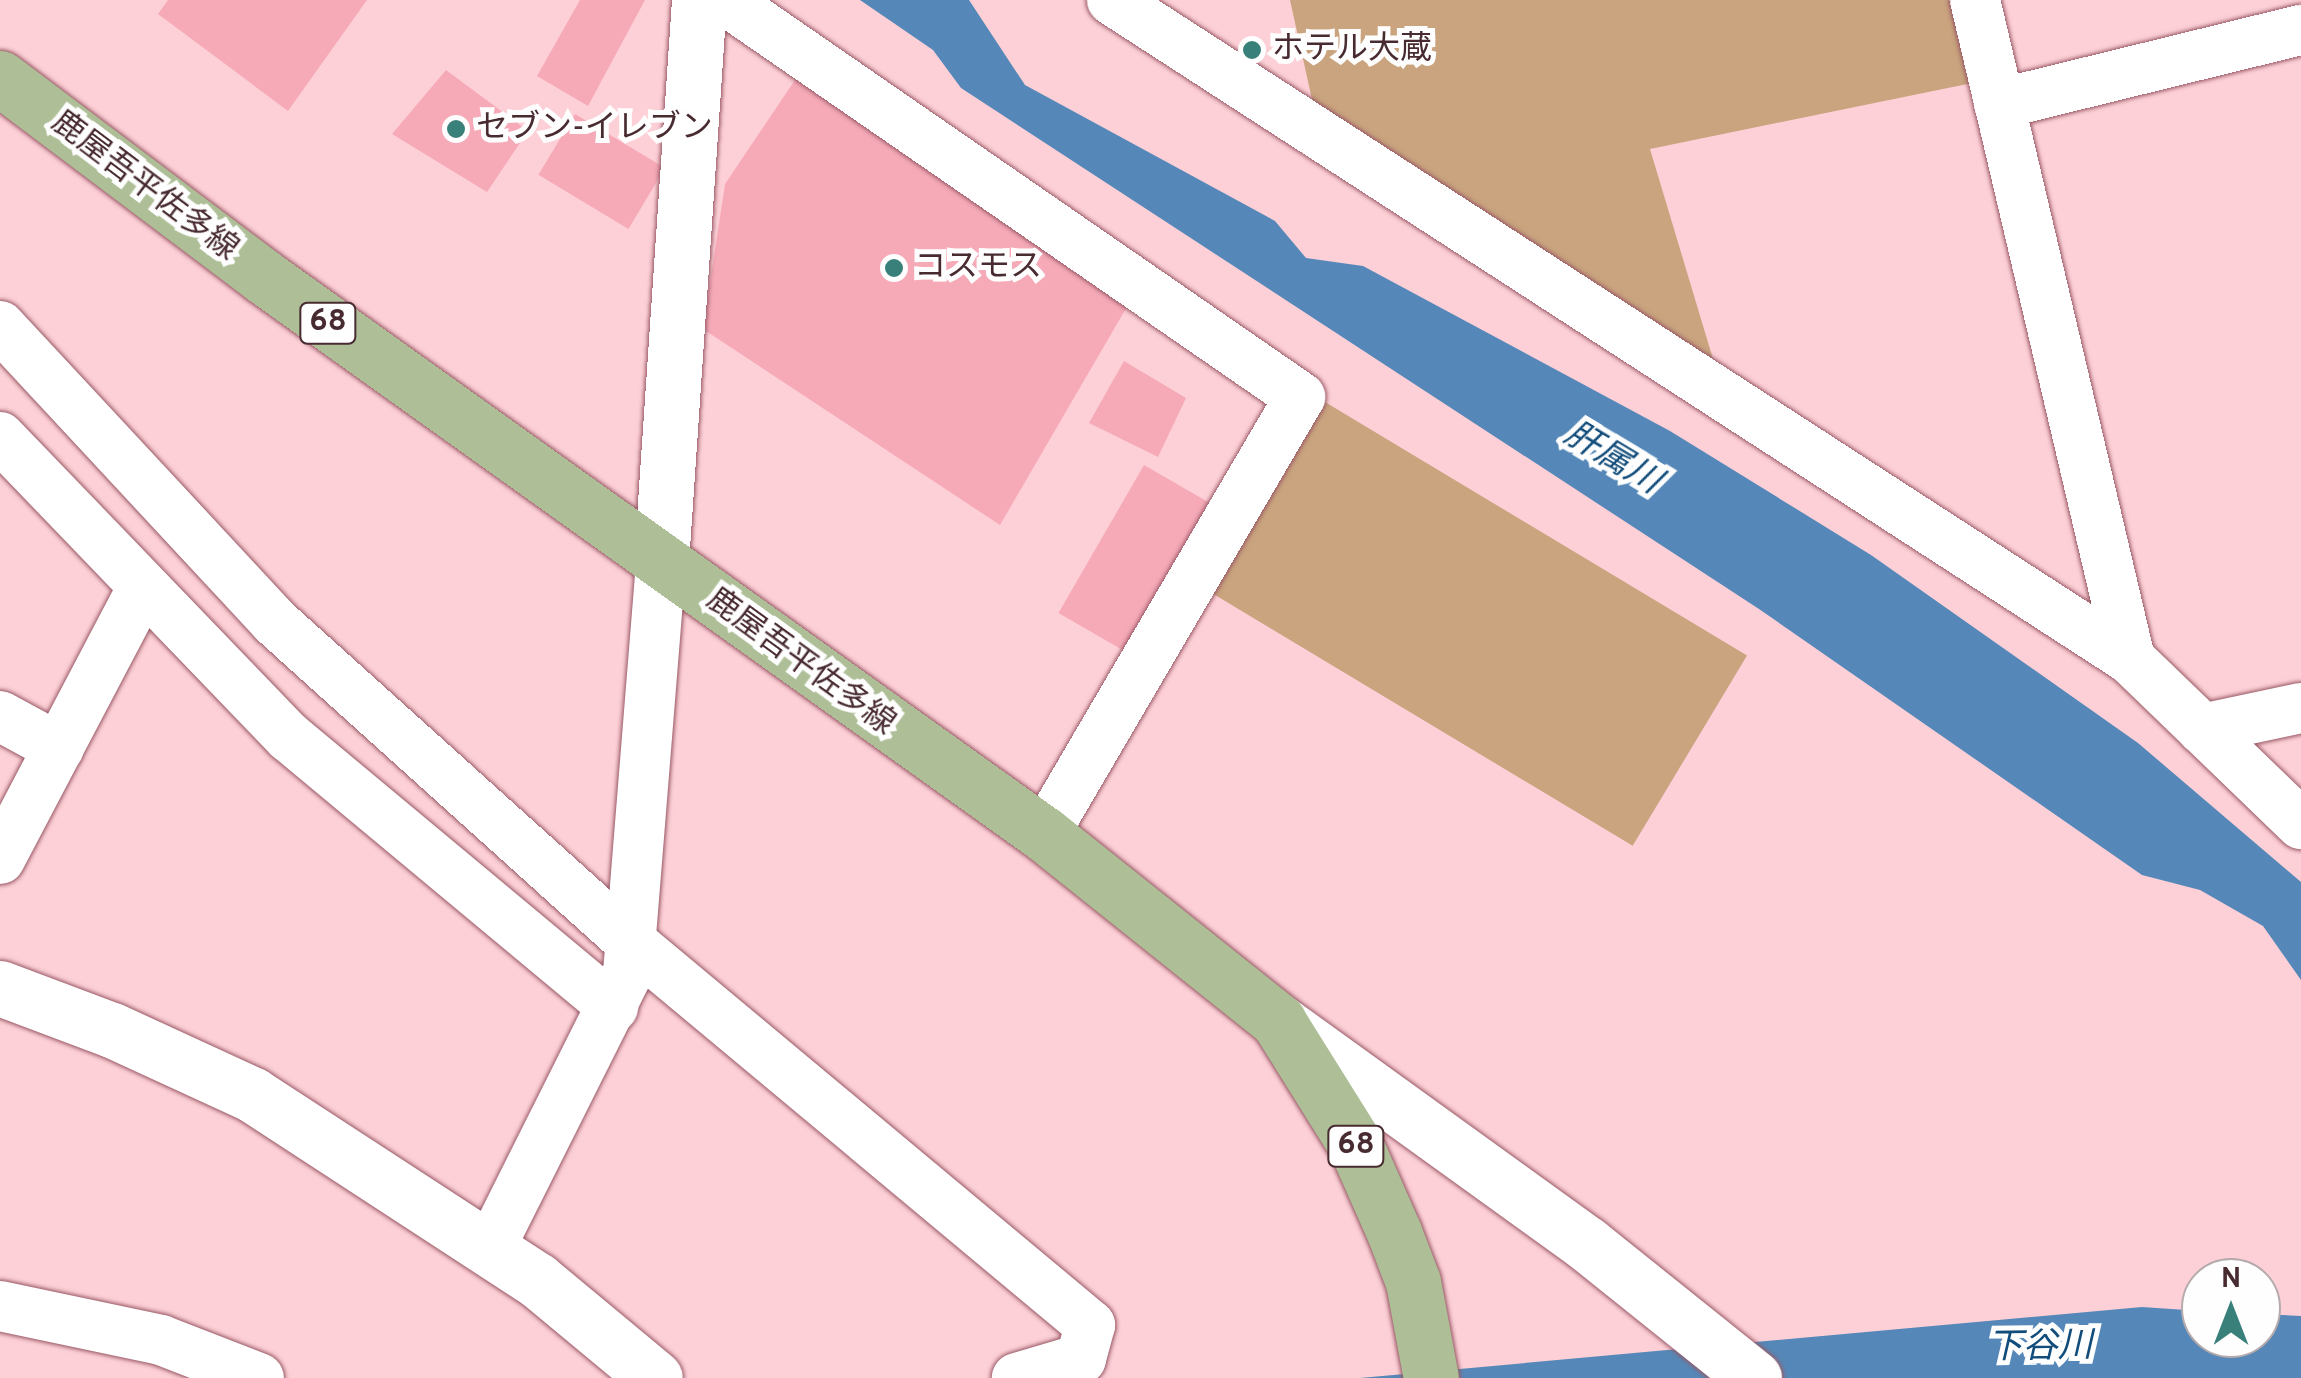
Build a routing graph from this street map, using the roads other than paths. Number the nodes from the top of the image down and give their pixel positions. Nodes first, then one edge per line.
1 (699, 0) edge
2 (725, 0) edge
3 (1112, 0) edge
4 (1975, 0) edge
5 (2301, 30) edge
6 (0, 78) edge
7 (2000, 104) junction
8 (0, 326) edge
9 (0, 438) edge
10 (660, 562) junction
11 (141, 590) junction
12 (2130, 659) junction
13 (2301, 708) edge
14 (0, 716) edge
15 (2202, 730) junction
16 (59, 748) junction
17 (2301, 824) edge
18 (1044, 834) junction
19 (0, 859) edge
20 (631, 942) junction
21 (0, 988) edge
22 (612, 1007) junction
23 (1278, 1021) junction
24 (490, 1248) junction
25 (0, 1306) edge
26 (259, 1378) edge
27 (655, 1378) edge
28 (1017, 1378) edge
29 (1431, 1378) edge
30 (1754, 1378) edge

1 - 10 street
2 - 18 street
3 - 12 street
4 - 7 street
5 - 7 street
6 - 10 main road, 鹿屋吾平佐多線 / 68
7 - 12 street
8 - 20 street
9 - 11 street
10 - 18 main road, 鹿屋吾平佐多線 / 68
10 - 20 street
11 - 16 street
11 - 22 street
12 - 15 street
13 - 15 street
14 - 16 street
15 - 17 street
16 - 19 street
18 - 23 main road, 鹿屋吾平佐多線 / 68
20 - 22 street
20 - 28 street
21 - 24 street
22 - 24 street
23 - 29 main road, 鹿屋吾平佐多線 / 68
23 - 30 street
24 - 27 street
25 - 26 street

